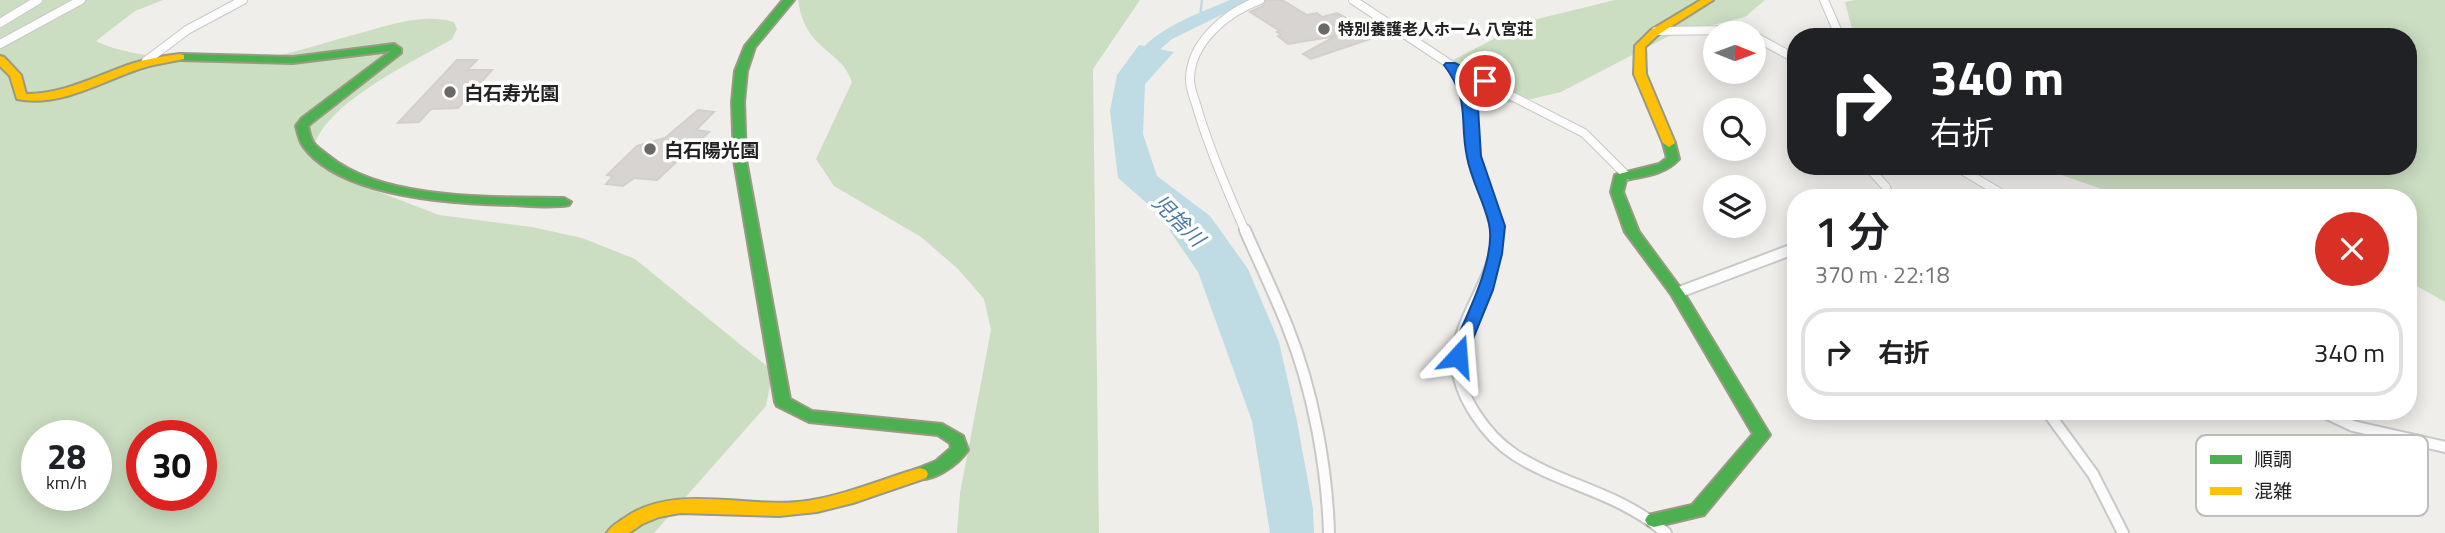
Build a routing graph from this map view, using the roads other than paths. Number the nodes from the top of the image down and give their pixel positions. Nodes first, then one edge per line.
1 (38, 0) edge
2 (81, 0) edge
3 (243, 0) edge
4 (789, 0) edge
5 (1260, 0) edge
6 (1353, 0) edge
7 (1708, 0) edge
8 (1825, 0) edge
9 (0, 23) edge
10 (1836, 28) edge
11 (1703, 30) edge
12 (1655, 31) junction
13 (1766, 43) edge
14 (0, 44) edge
15 (1787, 54) edge
16 (0, 59) edge
17 (146, 61) junction
18 (1451, 65) junction
19 (1875, 175) edge
20 (1970, 175) edge
21 (1627, 176) junction
22 (1886, 189) edge
23 (1994, 189) edge
24 (564, 202) dead end
25 (1787, 251) edge
26 (1677, 293) junction
27 (2054, 420) edge
28 (2340, 420) edge
29 (2392, 435) edge
30 (1654, 520) junction
31 (616, 533) edge
32 (1329, 533) edge
33 (1667, 533) edge
34 (2123, 533) edge

1 - 9 street
2 - 14 street
3 - 17 street
4 - 31 street
5 - 32 street
6 - 18 street
7 - 12 street
8 - 10 street
11 - 12 street
12 - 21 street
13 - 15 street
16 - 17 street
17 - 24 street
18 - 21 street
18 - 30 street
19 - 22 street
20 - 23 street
21 - 26 street
25 - 26 street
26 - 30 street
27 - 34 street
28 - 29 street
30 - 33 street

